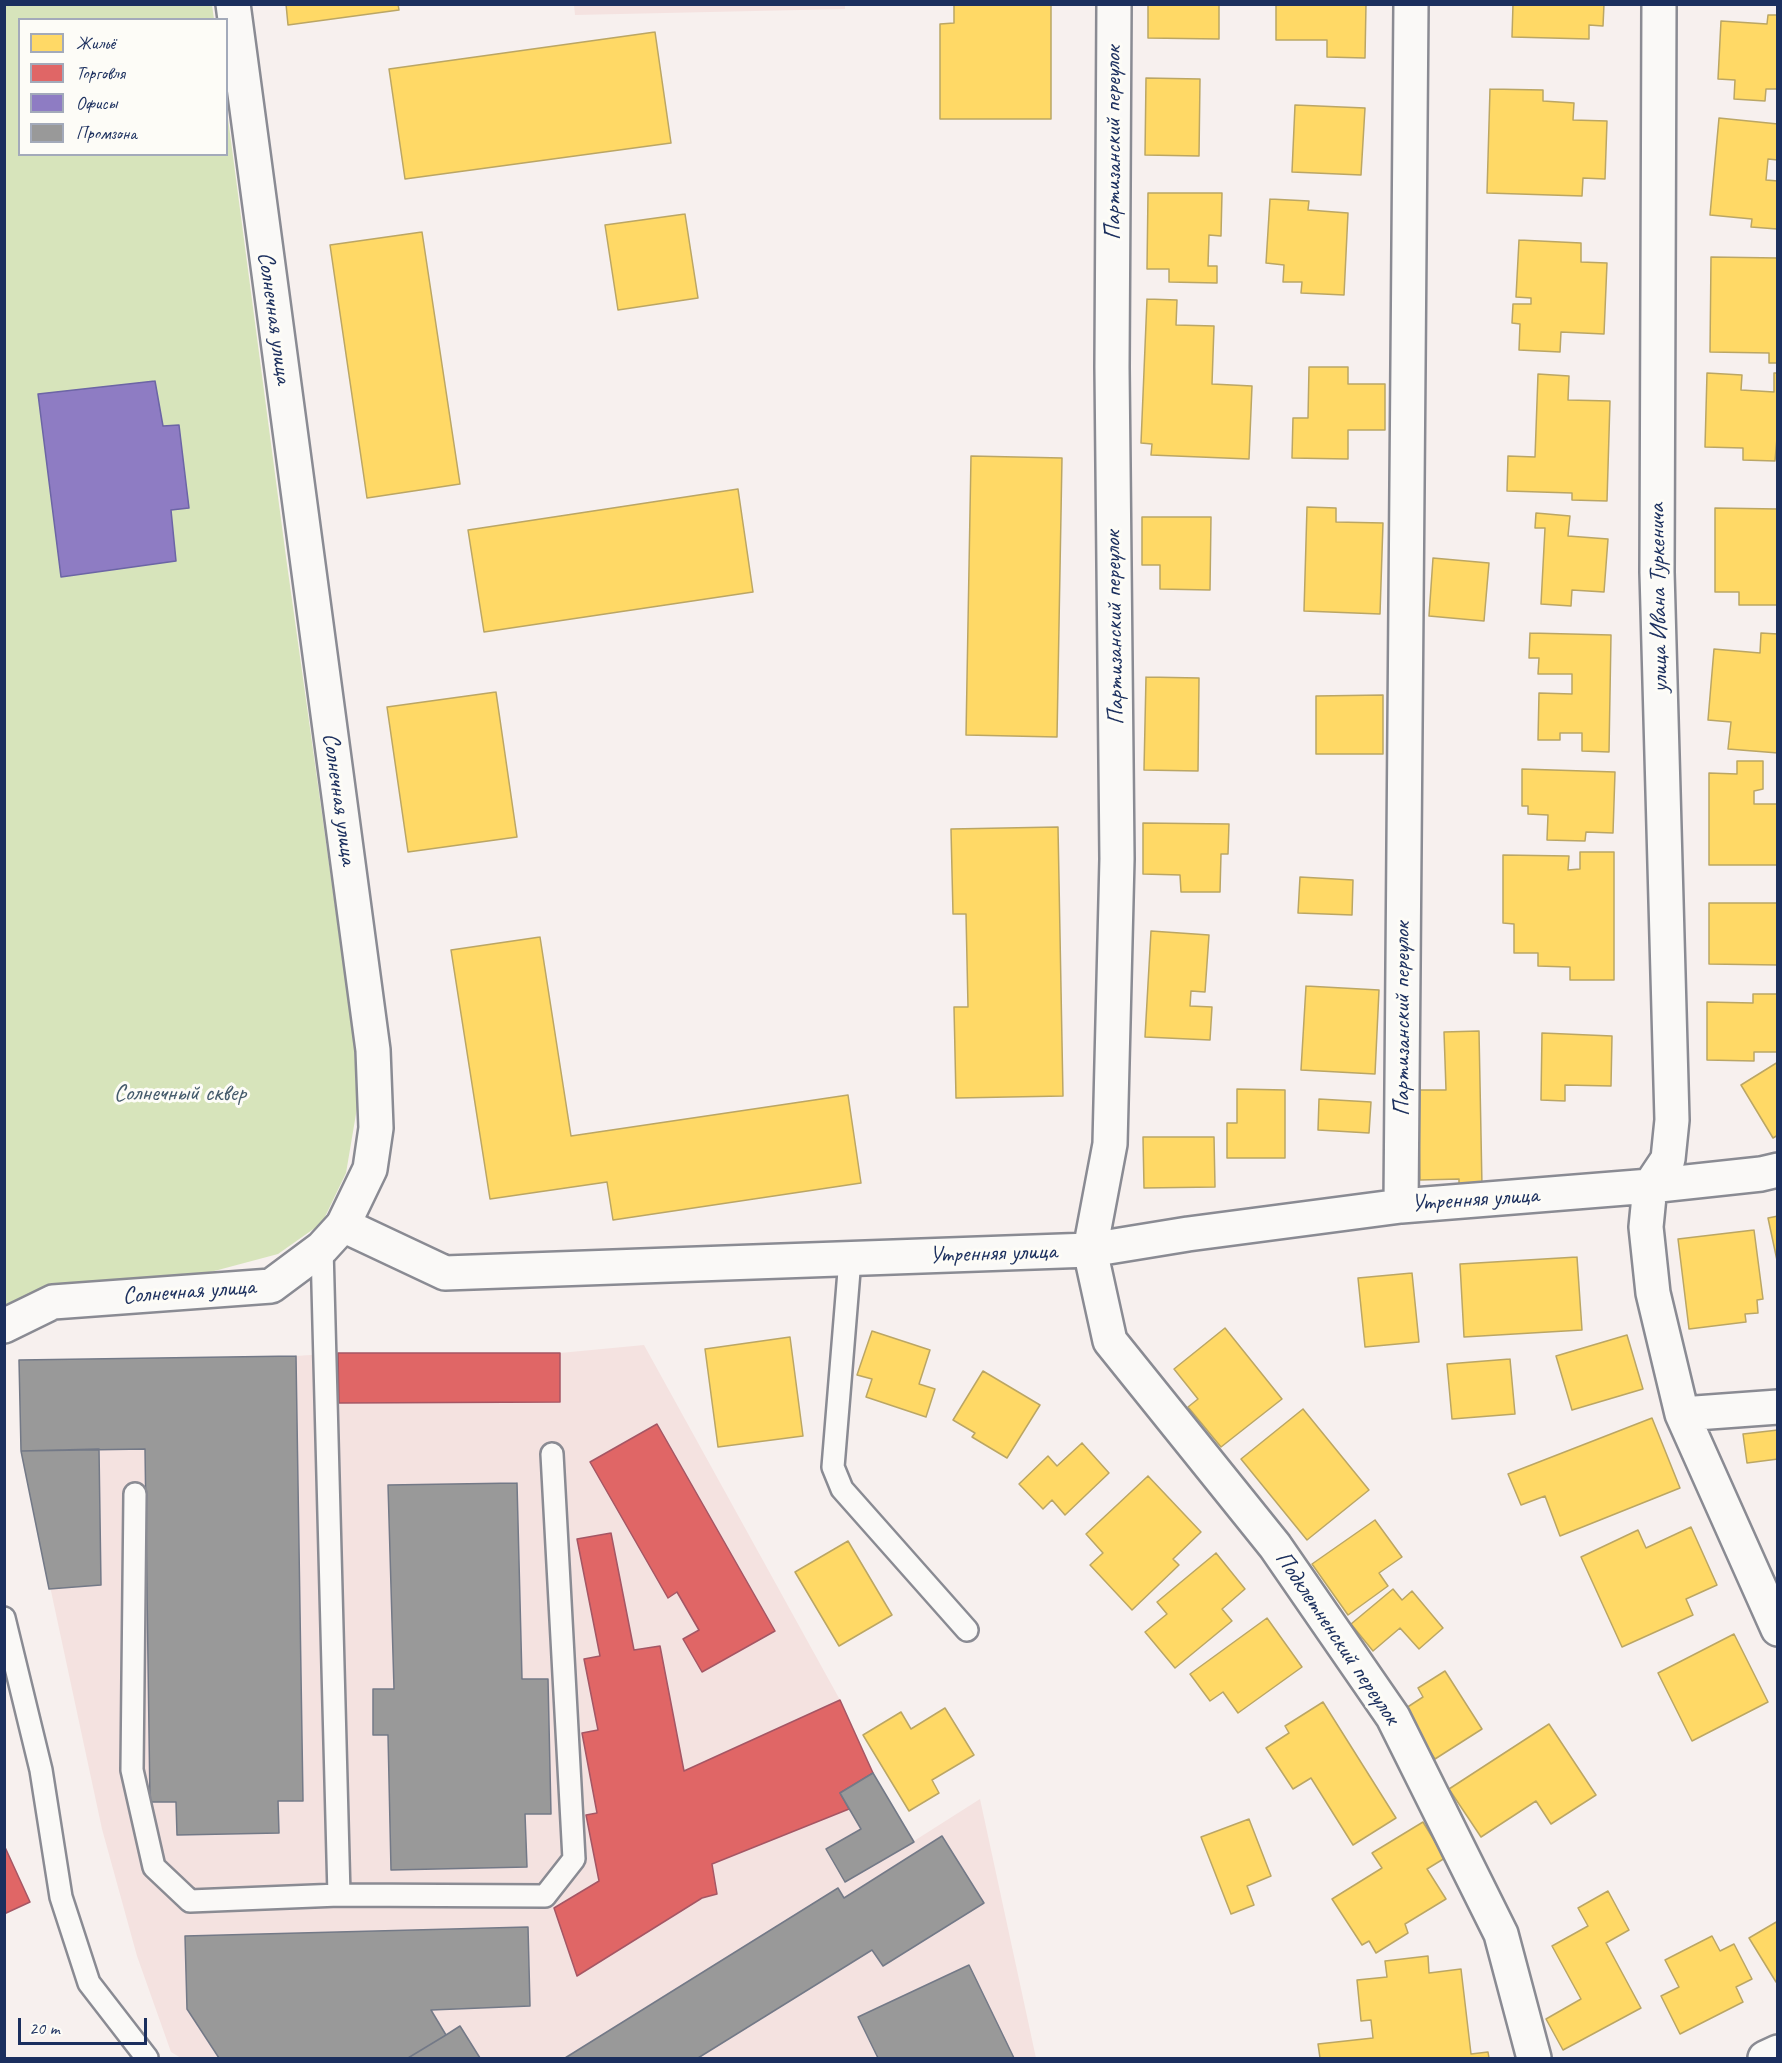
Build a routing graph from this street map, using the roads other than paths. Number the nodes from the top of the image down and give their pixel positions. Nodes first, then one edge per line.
1 (233, 4) edge
2 (1114, 4) edge
3 (1411, 4) edge
4 (1659, 4) edge
5 (1778, 1170) edge
6 (1650, 1186) junction
7 (1401, 1206) junction
8 (332, 1236) junction
9 (1090, 1250) junction
10 (850, 1259) junction
11 (4, 1326) edge
12 (1778, 1407) edge
13 (1682, 1414) junction
14 (552, 1454) dead end
15 (135, 1494) dead end
16 (4, 1618) edge
17 (1778, 1629) edge
18 (967, 1630) dead end
19 (339, 1895) junction
20 (1778, 2052) edge
21 (147, 2058) edge
22 (1534, 2058) edge
23 (1765, 2058) edge

1 - 8 street, Солнечная улица
2 - 9 street, Партизанский переулок
3 - 7 street, Партизанский переулок
4 - 6 street, улица Ивана Туркенича
5 - 6 street, Утренняя улица
6 - 7 street, Утренняя улица
6 - 13 street
7 - 9 street, Утренняя улица
8 - 10 street, Утренняя улица
8 - 11 street, Солнечная улица
8 - 19 lane
9 - 10 street, Утренняя улица
9 - 22 street, Подклетненский переулок
10 - 18 lane
12 - 13 street
13 - 17 street
14 - 19 lane
15 - 19 lane
16 - 21 lane
20 - 23 street

